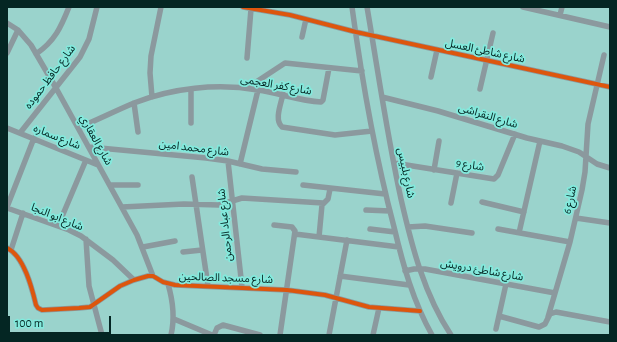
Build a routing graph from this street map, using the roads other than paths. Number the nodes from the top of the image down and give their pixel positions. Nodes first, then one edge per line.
1 (69, 7) edge
2 (97, 7) edge
3 (161, 7) edge
4 (243, 7) edge
5 (352, 7) edge
6 (367, 7) edge
7 (523, 7) edge
8 (562, 7) edge
9 (251, 8) junction
10 (560, 15) junction
11 (306, 19) junction
12 (7, 23) edge
13 (610, 27) edge
14 (18, 30) junction
15 (356, 32) junction
16 (493, 33) dead end
17 (372, 36) junction
18 (302, 38) dead end
19 (437, 50) junction
20 (7, 53) edge
21 (36, 54) junction
22 (604, 55) dead end
23 (247, 58) dead end
24 (487, 60) junction
25 (329, 68) junction
26 (362, 71) junction
27 (430, 77) dead end
28 (597, 84) junction
29 (610, 87) edge
30 (56, 88) junction
31 (248, 88) junction
32 (191, 89) junction
33 (480, 89) dead end
34 (258, 90) junction
35 (283, 94) junction
36 (152, 97) junction
37 (382, 97) junction
38 (134, 103) junction
39 (191, 123) dead end
40 (7, 128) edge
41 (78, 128) junction
42 (138, 132) dead end
43 (372, 132) junction
44 (20, 133) junction
45 (515, 134) junction
46 (34, 138) junction
47 (439, 141) dead end
48 (540, 141) junction
49 (89, 147) junction
50 (586, 157) junction
51 (86, 160) junction
52 (228, 161) junction
53 (394, 163) junction
54 (240, 164) junction
55 (99, 165) junction
56 (610, 168) edge
57 (434, 170) junction
58 (296, 172) dead end
59 (457, 173) junction
60 (192, 177) dead end
61 (110, 185) junction
62 (138, 185) dead end
63 (303, 186) dead end
64 (330, 189) junction
65 (385, 194) junction
66 (232, 201) junction
67 (482, 202) dead end
68 (451, 203) dead end
69 (196, 204) junction
70 (323, 204) junction
71 (122, 207) junction
72 (7, 208) edge
73 (366, 210) dead end
74 (390, 211) junction
75 (524, 212) junction
76 (23, 214) junction
77 (576, 218) junction
78 (610, 223) edge
79 (274, 225) dead end
80 (58, 226) junction
81 (408, 227) junction
82 (498, 228) dead end
83 (370, 229) dead end
84 (395, 232) junction
85 (472, 233) dead end
86 (519, 233) junction
87 (295, 234) junction
88 (319, 237) junction
89 (86, 240) junction
90 (175, 240) dead end
91 (347, 240) junction
92 (570, 242) junction
93 (143, 247) junction
94 (399, 247) junction
95 (9, 249) edge
96 (202, 250) junction
97 (183, 252) dead end
98 (420, 269) junction
99 (405, 271) junction
100 (153, 276) junction
101 (340, 276) junction
102 (134, 280) junction
103 (168, 284) junction
104 (506, 284) junction
105 (208, 286) junction
106 (409, 286) junction
107 (242, 287) junction
108 (287, 290) junction
109 (555, 293) junction
110 (336, 298) junction
111 (94, 304) junction
112 (379, 308) junction
113 (420, 311) junction
114 (499, 316) junction
115 (548, 316) junction
116 (174, 319) junction
117 (610, 322) edge
118 (496, 329) dead end
119 (102, 335) edge
120 (171, 335) edge
121 (213, 335) edge
122 (260, 335) edge
123 (280, 335) edge
124 (329, 335) edge
125 (373, 335) edge
126 (432, 335) edge
127 (451, 335) edge

1 - 21 street
2 - 30 street, شارع حافظ حموده
3 - 36 street
4 - 9 street, شارع شاطئ العسل
5 - 15 street
6 - 17 street, شارع بلبيس
7 - 10 street
8 - 10 street
9 - 11 street, شارع شاطئ العسل
9 - 23 street
10 - 13 street
11 - 15 street, شارع شاطئ العسل
11 - 18 street
12 - 14 street, شارع العقاري
14 - 20 street
14 - 21 street, شارع العقاري
15 - 17 street, شارع شاطئ العسل
15 - 26 street
16 - 24 street
17 - 19 street, شارع شاطئ العسل
17 - 37 street, شارع بلبيس
19 - 24 street, شارع شاطئ العسل
19 - 27 street
21 - 30 street, شارع العقاري
22 - 28 street, شارع 6
24 - 28 street, شارع شاطئ العسل
24 - 33 street
25 - 26 street
25 - 31 street
25 - 35 street, شارع كفر العجمى
26 - 43 street
28 - 29 street, شارع شاطئ العسل
28 - 50 street, شارع 6
30 - 41 street, شارع العقاري
30 - 44 street, شارع حافظ حموده
31 - 32 street, شارع كفر العجمى
31 - 34 street, شارع كفر العجمى
32 - 36 street, شارع كفر العجمى
32 - 39 street
34 - 35 street, شارع كفر العجمى
34 - 54 street
35 - 43 street
36 - 38 street, شارع كفر العجمى
37 - 45 street, شارع النقراشى
37 - 53 street, شارع بلبيس
38 - 41 street, شارع كفر العجمى
38 - 42 street
40 - 44 street, شارع سماره
41 - 49 street, شارع العقاري
43 - 65 street
44 - 46 street, شارع سماره
45 - 48 street, شارع النقراشى
45 - 59 street, شارع 9
46 - 51 street, شارع سماره
46 - 72 street
47 - 57 street
48 - 50 street, شارع النقراشى
48 - 75 street
49 - 52 street, شارع محمد امين
49 - 55 street, شارع العقاري
50 - 56 street, شارع النقراشى
50 - 77 street, شارع 6
51 - 55 street, شارع سماره
51 - 80 street
52 - 54 street, شارع محمد امين
52 - 66 street, شارع عباد الرحمن
53 - 57 street, شارع 9
53 - 81 street, شارع بلبيس
54 - 58 street, شارع محمد امين
55 - 61 street, شارع العقاري
57 - 59 street, شارع 9
59 - 68 street
60 - 69 street
61 - 62 street
61 - 71 street, شارع العقاري
63 - 64 street
64 - 65 street
64 - 70 street
65 - 74 street
66 - 69 street
66 - 70 street
66 - 107 street, شارع عباد الرحمن
67 - 75 street
69 - 71 street
69 - 96 street
70 - 88 street
71 - 93 street, شارع العقاري
72 - 76 street, شارع ابو النجا
73 - 74 street
74 - 84 street
75 - 86 street
76 - 80 street, شارع ابو النجا
76 - 95 street
77 - 78 street
77 - 92 street, شارع 6
79 - 87 street
80 - 89 street, شارع ابو النجا
81 - 85 street
81 - 98 street, شارع بلبيس
82 - 86 street
83 - 84 street
84 - 94 street
86 - 92 street
87 - 88 street
87 - 108 street
88 - 91 street
89 - 102 street, شارع ابو النجا
89 - 111 street
90 - 93 street
91 - 94 street
91 - 101 street
92 - 109 street, شارع 6
93 - 100 street, شارع العقاري
94 - 99 street
95 - 111 street
96 - 97 street
96 - 105 street
98 - 99 street, شارع شاطئ درويش
98 - 104 street, شارع شاطئ درويش
98 - 127 street, شارع بلبيس
99 - 106 street
100 - 102 street
100 - 103 street, شارع مسجد الصالحين
101 - 106 street
101 - 110 street
102 - 111 street
103 - 105 street, شارع مسجد الصالحين
103 - 116 street
104 - 109 street, شارع شاطئ درويش
104 - 114 street
105 - 107 street, شارع مسجد الصالحين
106 - 113 street
107 - 108 street, شارع مسجد الصالحين
108 - 110 street, شارع مسجد الصالحين
108 - 123 street
109 - 115 street, شارع 6
110 - 112 street, شارع مسجد الصالحين
110 - 124 street
111 - 119 street
112 - 113 street, شارع مسجد الصالحين
112 - 125 street
113 - 126 street
114 - 115 street
114 - 118 street
115 - 117 street
116 - 120 street
116 - 121 street
121 - 122 street

